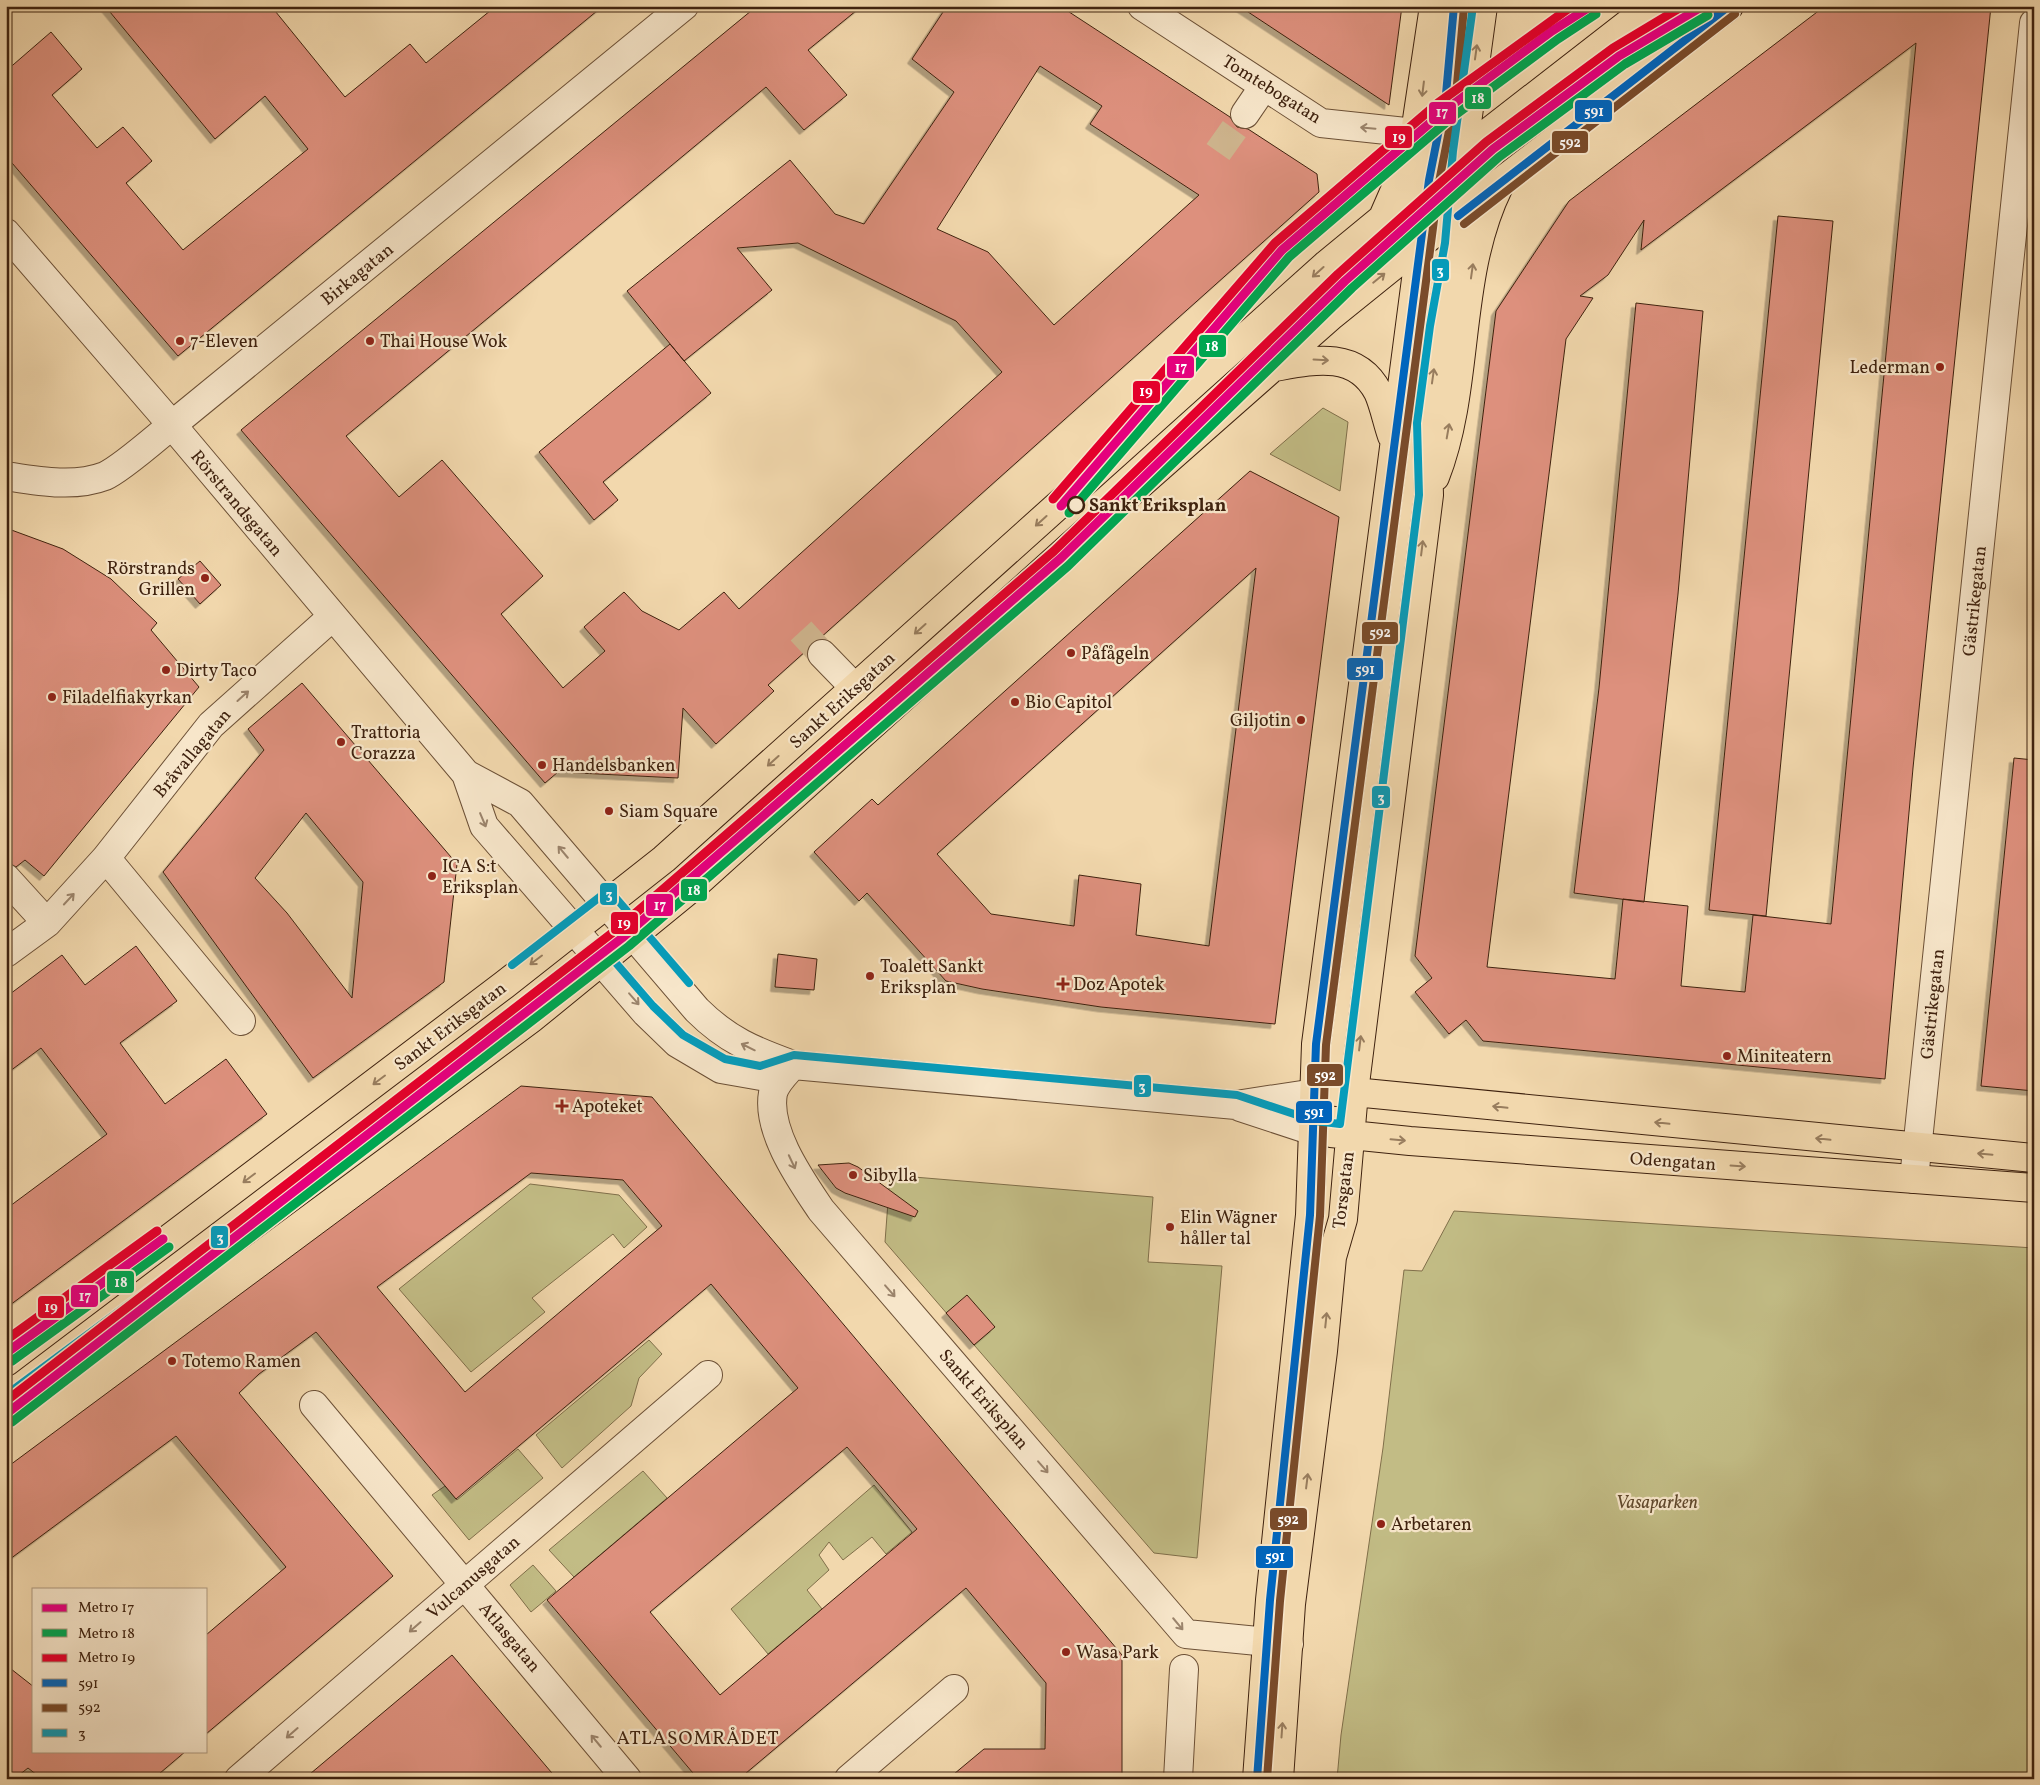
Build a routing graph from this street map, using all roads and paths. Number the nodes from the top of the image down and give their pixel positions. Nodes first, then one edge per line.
1 (684, 6) edge
2 (1142, 6) edge
3 (1434, 6) edge
4 (1454, 6) edge
5 (1483, 6) edge
6 (1651, 6) edge
7 (1729, 6) edge
8 (2034, 23) edge
9 (2033, 28) edge
10 (1264, 86) junction
11 (1245, 114) tunnel mouth
12 (1415, 134) junction
13 (1463, 152) junction
14 (1429, 180) junction
15 (1500, 185) junction
16 (1458, 216) junction
17 (1383, 218) junction
18 (6, 233) edge
19 (1420, 244) junction
20 (1274, 367) junction
21 (172, 425) junction
22 (1394, 443) junction
23 (6, 476) edge
24 (1428, 494) junction
25 (332, 617) junction
26 (822, 654) tunnel mouth
27 (855, 688) junction
28 (466, 774) junction
29 (106, 858) junction
30 (6, 878) edge
31 (607, 904) junction
32 (46, 923) junction
33 (574, 930) junction
34 (635, 936) junction
35 (6, 953) edge
36 (602, 962) junction
37 (240, 1022) dead end
38 (793, 1065) junction
39 (1354, 1092) junction
40 (1315, 1093) junction
41 (1236, 1105) junction
42 (1312, 1131) junction
43 (1349, 1135) junction
44 (1916, 1148) junction
45 (2034, 1158) edge
46 (1914, 1179) junction
47 (2034, 1188) edge
48 (6, 1362) edge
49 (708, 1375) dead end
50 (314, 1405) dead end
51 (6, 1408) edge
52 (465, 1583) junction
53 (1278, 1643) junction
54 (1184, 1669) dead end
55 (954, 1689) dead end
56 (239, 1779) edge
57 (627, 1779) edge
58 (849, 1779) edge
59 (1178, 1779) edge
60 (1256, 1779) edge
61 (1279, 1779) edge

1 - 21 street, Birkagatan
2 - 10 street, Tomtebogatan
3 -> 12 main road
4 - 14 main road, Torsgatan
13 -> 5 main road, Torsgatan
6 - 13 main road, Sankt Eriksgatan
7 - 15 main road
8 - 9 street, Gästrikegatan
9 - 44 street, Gästrikegatan
10 - 11 street
12 -> 10 street, Tomtebogatan
12 - 17 main road
13 - 14 main road, Sankt Eriksgatan
13 - 16 main road, Torsgatan
14 - 17 main road, Sankt Eriksgatan
14 - 19 main road, Torsgatan
15 - 16 main road
24 -> 15 main road
16 - 19 main road
24 -> 16 main road, Torsgatan
17 -> 27 main road, Sankt Eriksgatan
18 - 21 street, Rörstrandsgatan
20 -> 19 main road
19 - 22 main road, Torsgatan
20 -> 22 main road
20 - 34 main road
21 - 23 street, Birkagatan
21 - 25 street, Rörstrandsgatan
22 - 40 main road, Torsgatan
39 -> 24 main road, Torsgatan
25 - 28 street, Rörstrandsgatan
29 -> 25 street, Bråvallagatan
26 - 27 street
27 -> 31 main road, Sankt Eriksgatan
31 -> 28 street, Rörstrandsgatan
28 -> 33 street, Rörstrandsgatan
32 -> 29 street, Bråvallagatan
29 - 37 street
30 - 32 street
31 - 33 main road, Sankt Eriksgatan
31 - 34 street
32 - 35 street, Bråvallagatan
33 - 36 street
33 -> 48 main road, Sankt Eriksgatan
34 - 36 main road
38 -> 34 street
36 -> 38 street
36 - 51 main road
38 - 41 street
38 -> 53 street, Sankt Eriksplan
39 - 40 main road, Odengatan
39 - 43 main road, Torsgatan
44 -> 39 main road, Odengatan
40 - 41 street
40 - 42 main road, Torsgatan
41 - 42 street
42 - 43 main road, Odengatan
42 - 53 main road, Torsgatan
43 -> 46 main road, Odengatan
53 -> 43 main road, Torsgatan
45 -> 44 main road, Odengatan
44 - 46 street, Gästrikegatan
46 - 47 main road, Odengatan
49 - 52 street, Vulcanusgatan
50 - 52 street, Atlasgatan
52 -> 56 street, Vulcanusgatan
57 -> 52 street, Atlasgatan
53 - 60 main road, Torsgatan
61 -> 53 main road, Torsgatan
54 - 59 street
55 - 58 street

